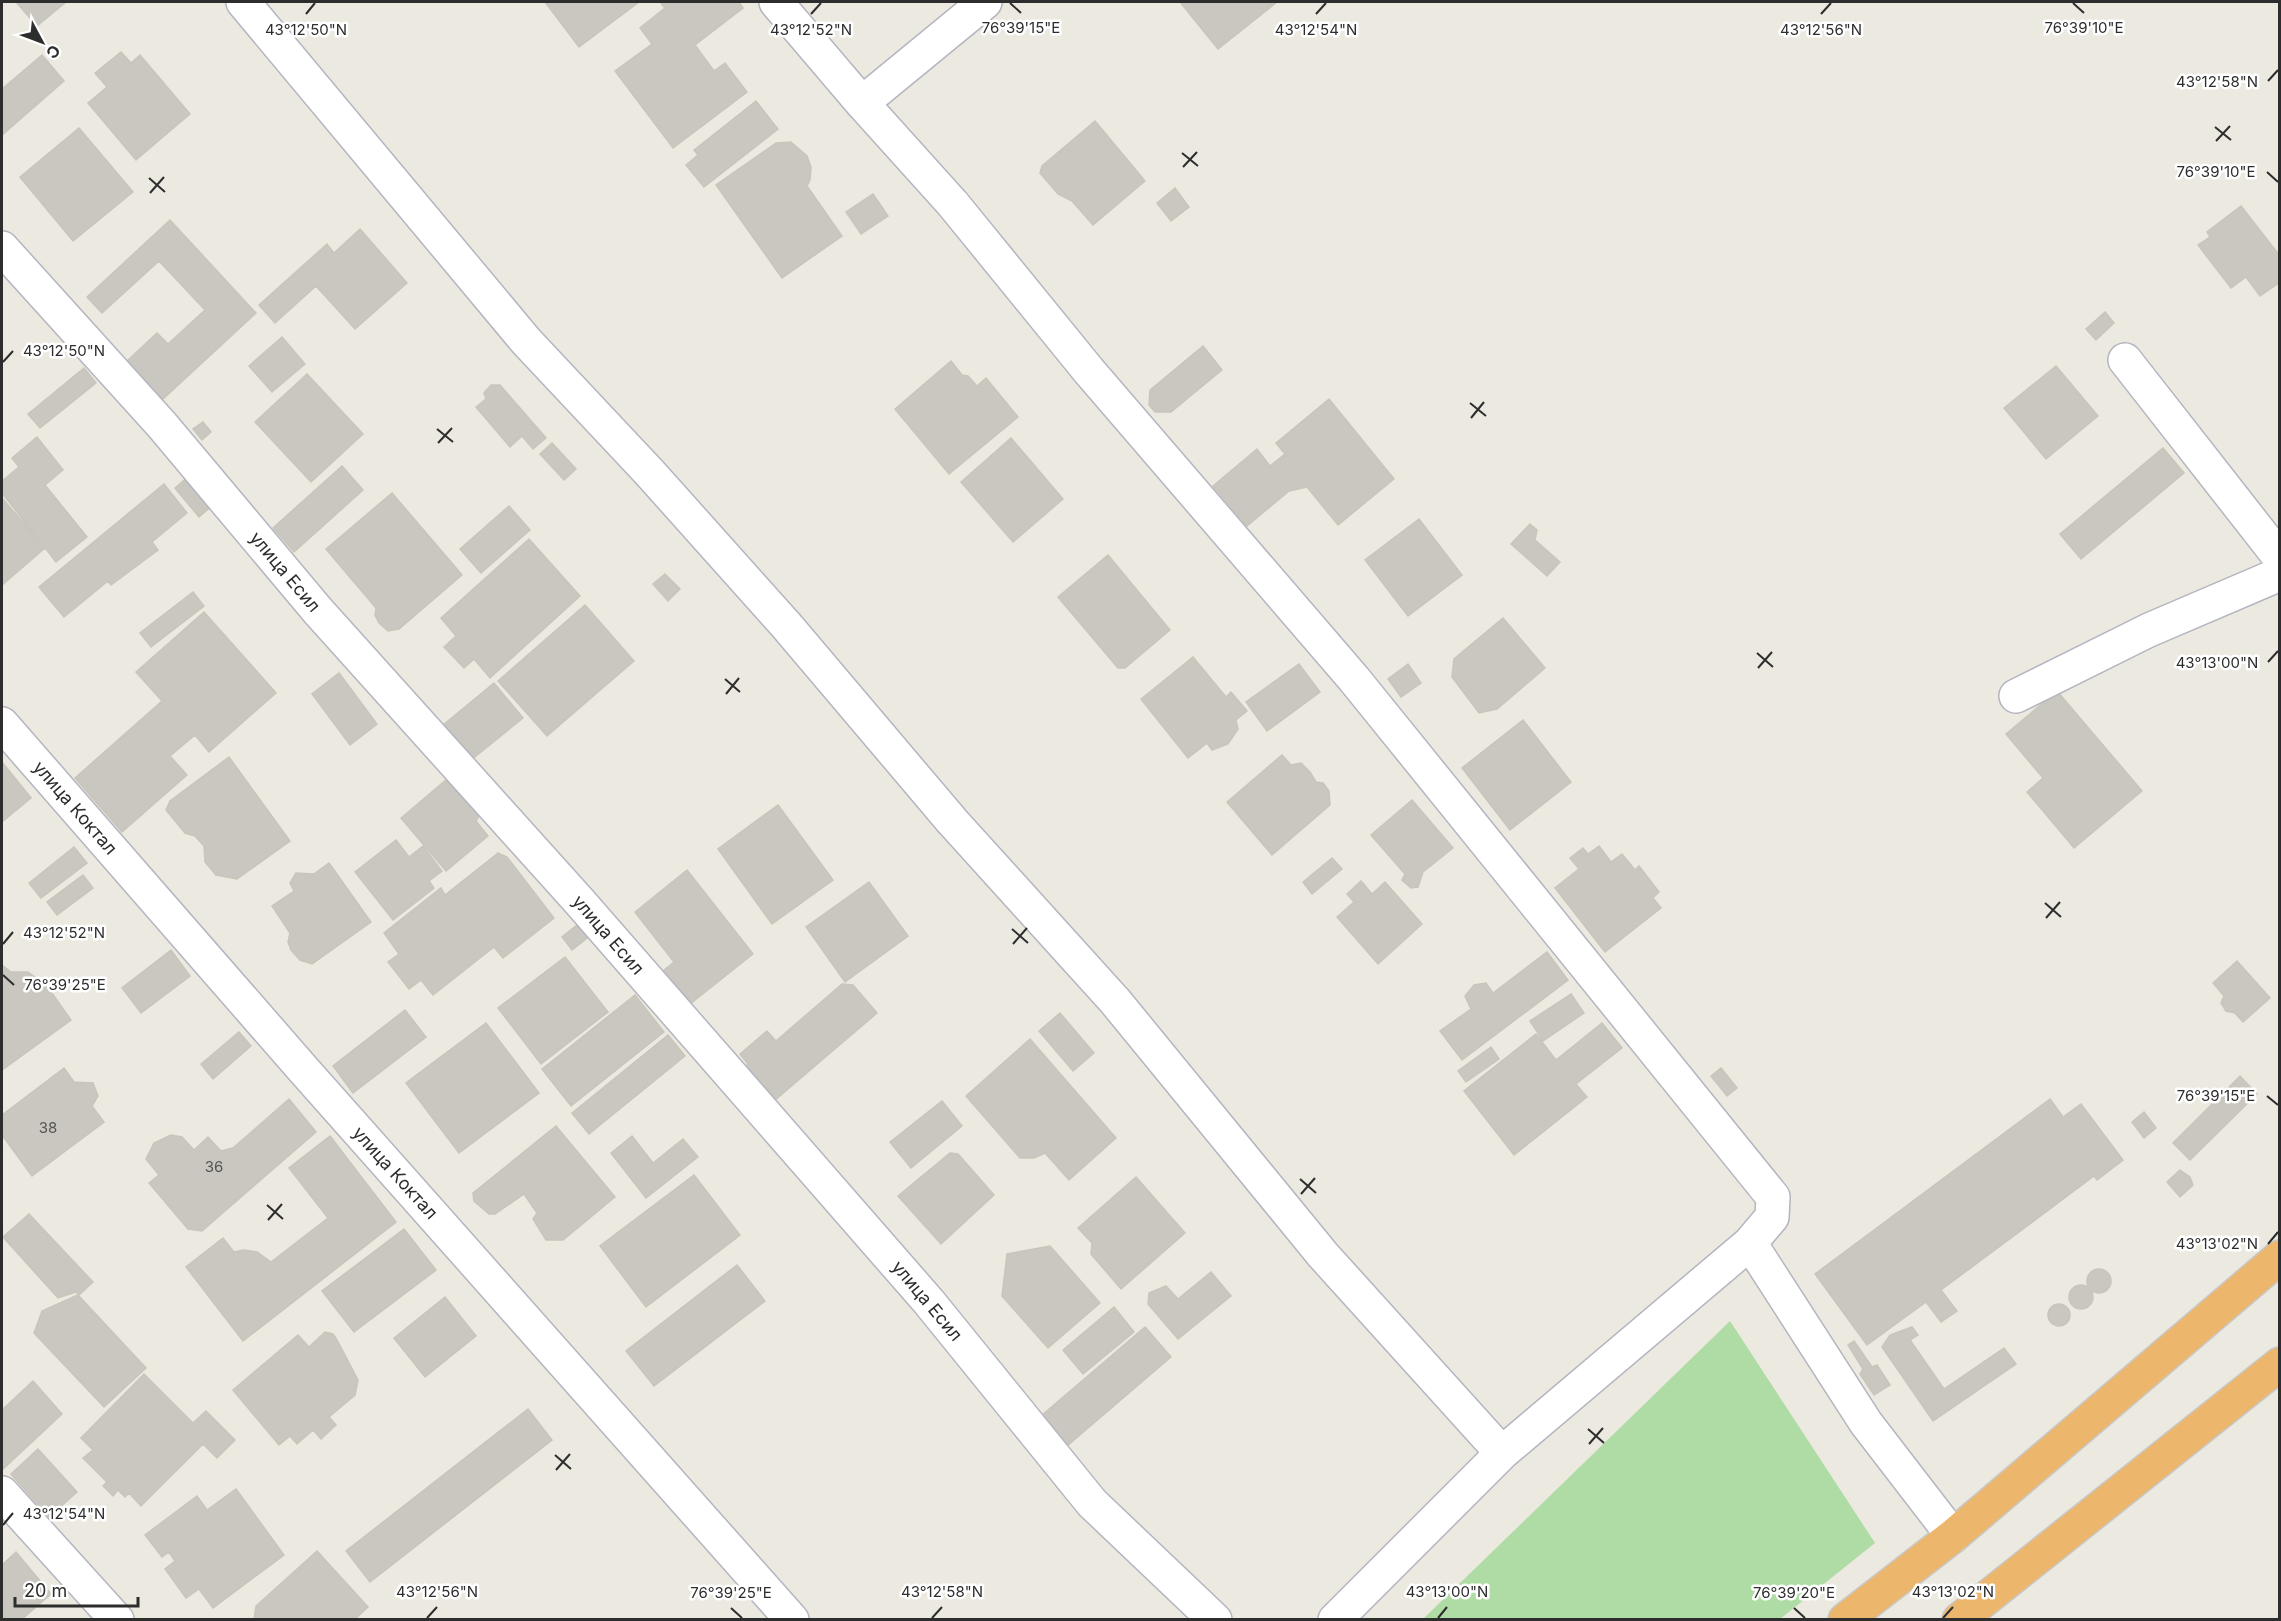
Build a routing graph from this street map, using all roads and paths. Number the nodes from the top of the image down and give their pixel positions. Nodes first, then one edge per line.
1 (243, 2) edge
2 (776, 2) edge
3 (985, 2) edge
4 (264, 16) edge
5 (861, 103) junction
6 (2, 248) edge
7 (2126, 360) dead end
8 (2280, 558) edge
9 (2280, 574) edge
10 (2016, 696) dead end
11 (2, 724) edge
12 (1750, 1243) junction
13 (2280, 1257) edge
14 (2280, 1364) edge
15 (1502, 1453) junction
16 (2, 1493) edge
17 (1953, 1536) junction
18 (1964, 1617) edge
19 (117, 1620) edge
20 (792, 1620) edge
21 (1215, 1620) edge
22 (1335, 1620) edge
23 (1845, 1620) edge

1 - 4 street
2 - 5 street
3 - 5 street
4 - 15 street
5 - 12 street
6 - 21 street, улица Есил
7 - 8 street
9 - 10 street
11 - 20 street, улица Коктал
12 - 15 street
12 - 17 street
13 - 17 highway
14 - 18 highway
15 - 22 street
16 - 19 street
17 - 23 highway

